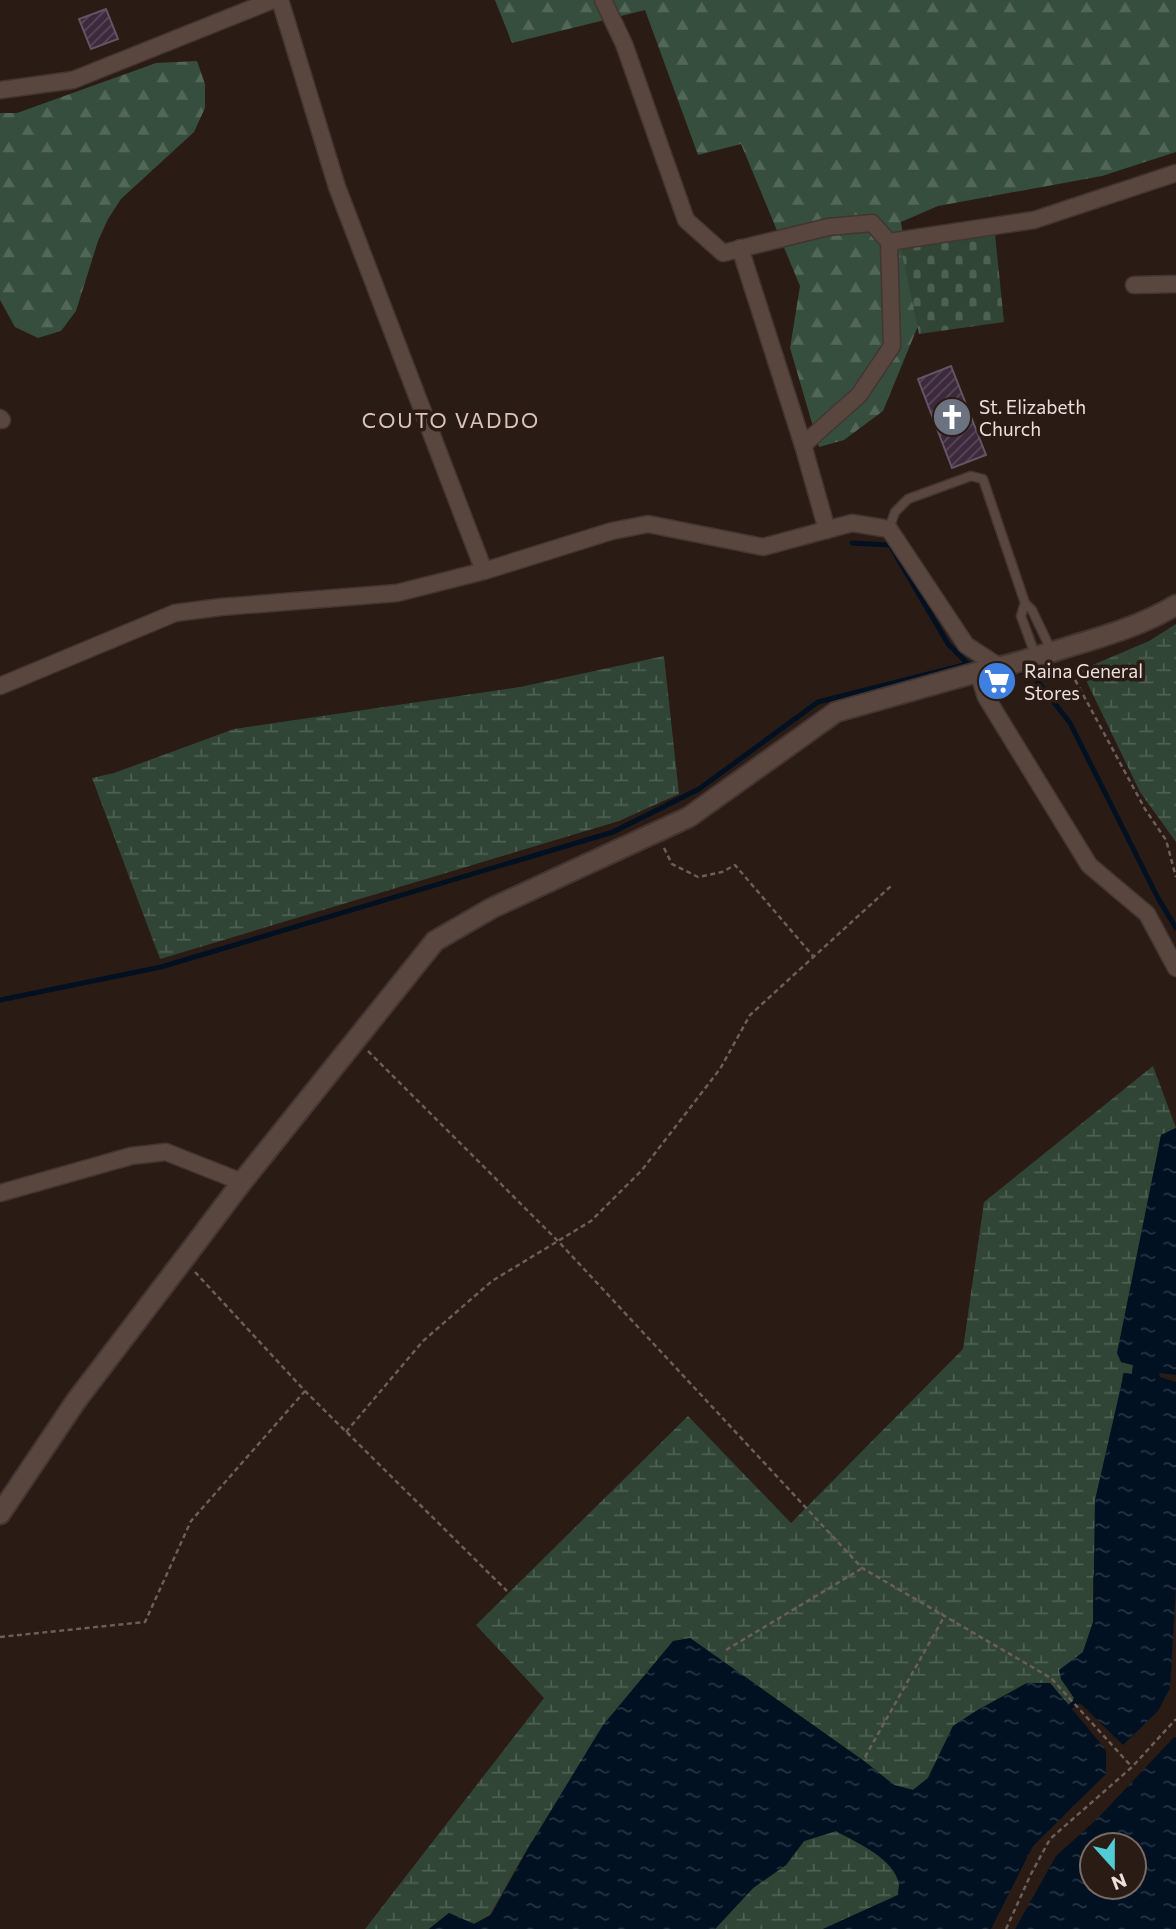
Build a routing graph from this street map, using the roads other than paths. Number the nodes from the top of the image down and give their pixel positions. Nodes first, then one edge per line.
1 (273, 0) edge
2 (279, 0) edge
3 (603, 0) edge
4 (0, 90) edge
5 (1176, 173) edge
6 (889, 242) junction
7 (740, 248) junction
8 (1176, 284) edge
9 (1134, 285) dead end
10 (803, 445) junction
11 (890, 529) junction
12 (827, 530) junction
13 (484, 571) junction
14 (1024, 603) junction
15 (1176, 605) edge
16 (1049, 653) junction
17 (990, 670) junction
18 (0, 687) edge
19 (1176, 968) edge
20 (243, 1182) junction
21 (0, 1193) edge
22 (0, 1514) edge

1 - 4 street
2 - 13 street
3 - 7 street
5 - 6 street
6 - 7 street
6 - 10 street
7 - 10 street
8 - 9 street
10 - 12 street
11 - 12 street
11 - 14 lane
11 - 17 street
12 - 13 street
13 - 18 street
14 - 16 lane
14 - 16 lane
15 - 16 street
16 - 17 street
17 - 19 street
17 - 20 street
20 - 21 street
20 - 22 street

